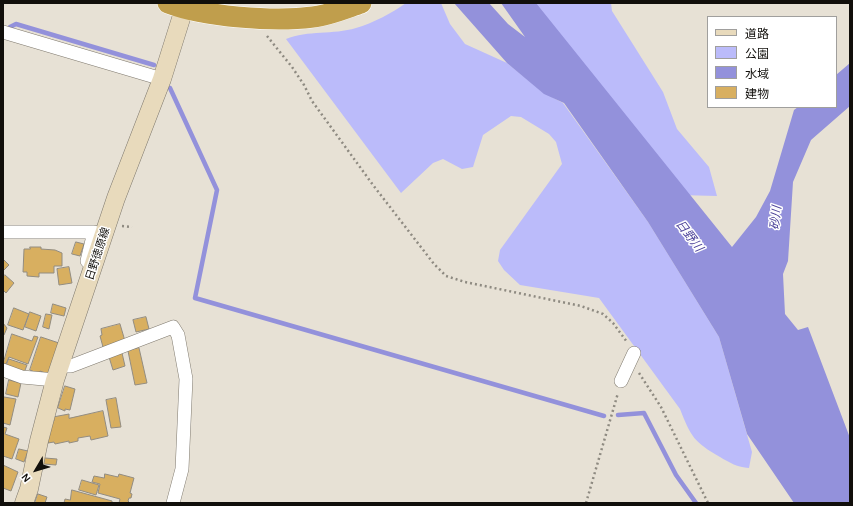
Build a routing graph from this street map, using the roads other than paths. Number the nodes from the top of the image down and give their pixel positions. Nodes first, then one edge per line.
1 (361, 3) edge
2 (179, 5) edge
3 (3, 32) edge
4 (162, 79) junction
5 (4, 232) edge
6 (92, 272) junction
7 (634, 353) road end
8 (3, 370) edge
9 (58, 373) junction
10 (621, 381) road end
11 (24, 503) edge
12 (173, 503) edge

1 - 2 highway
2 - 4 main road, 日野徳原線
3 - 4 street
4 - 6 main road, 日野徳原線
5 - 6 street
6 - 9 main road, 日野徳原線
7 - 10 street
8 - 9 street
9 - 11 main road, 日野徳原線
9 - 12 street

